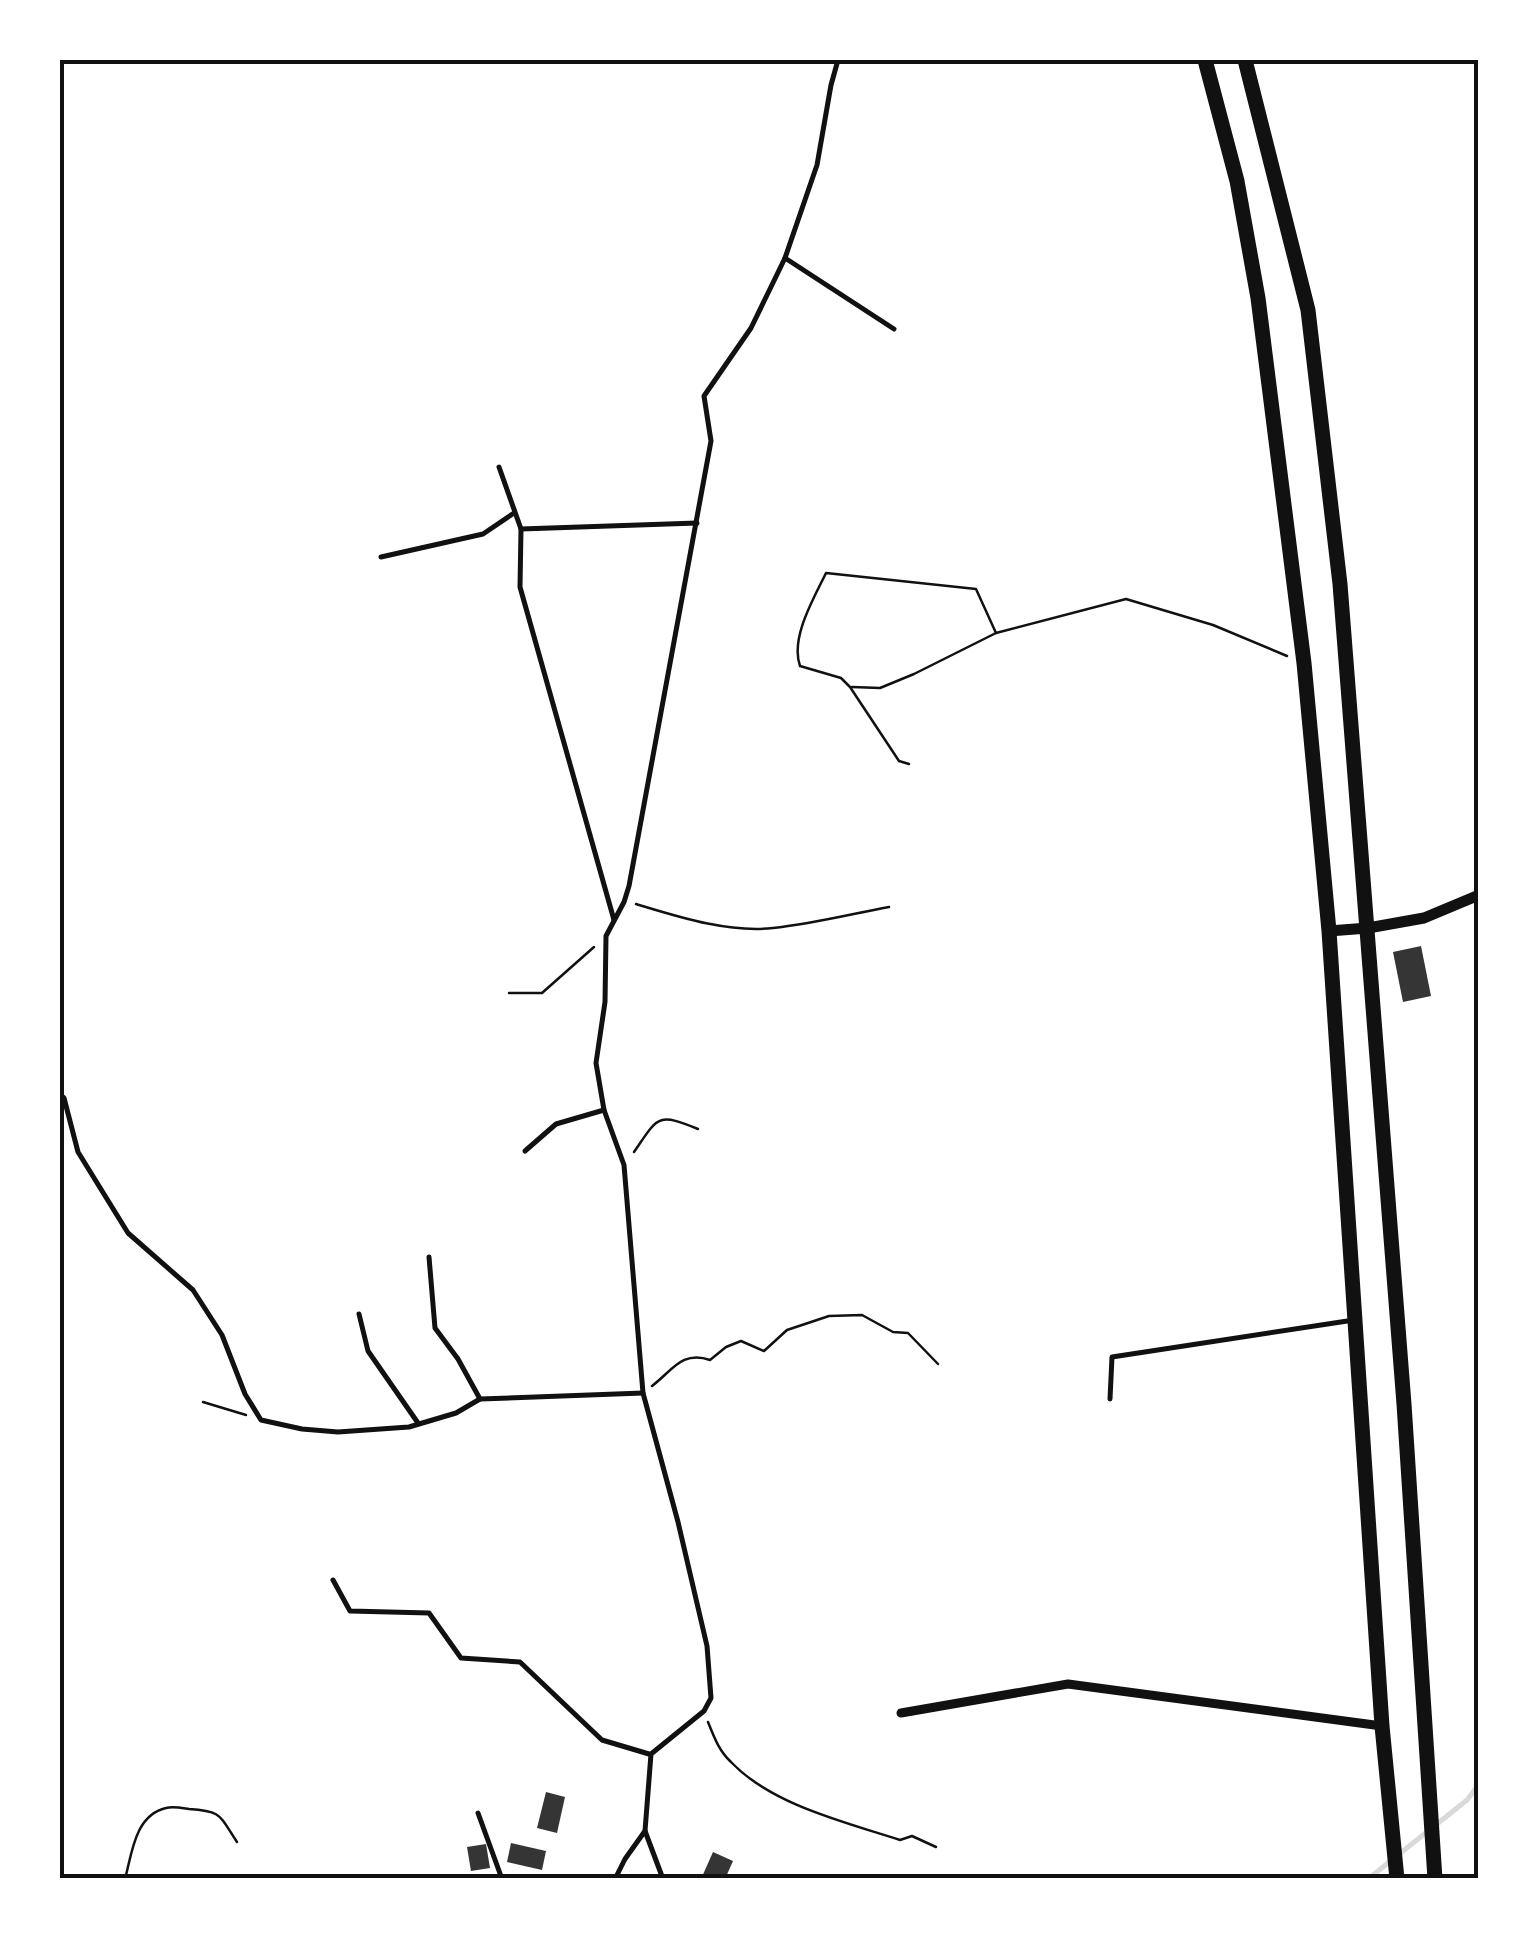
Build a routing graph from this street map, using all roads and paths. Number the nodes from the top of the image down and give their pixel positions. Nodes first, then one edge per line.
1 (838, 60) edge
2 (1204, 60) edge
3 (1245, 60) edge
4 (786, 258) junction
5 (894, 329) dead end
6 (500, 467) dead end
7 (515, 512) junction
8 (697, 523) junction
9 (521, 529) junction
10 (381, 556) dead end
11 (996, 633) junction
12 (1304, 663) junction
13 (850, 687) junction
14 (909, 764) dead end
15 (1479, 895) edge
16 (624, 902) junction
17 (888, 907) dead end
18 (614, 920) junction
19 (1368, 928) junction
20 (1330, 931) junction
21 (606, 936) junction
22 (510, 993) dead end
23 (60, 1094) edge
24 (604, 1110) junction
25 (698, 1129) dead end
26 (525, 1150) dead end
27 (624, 1165) junction
28 (429, 1257) dead end
29 (359, 1314) dead end
30 (1356, 1319) junction
31 (938, 1364) dead end
32 (643, 1393) junction
33 (480, 1398) junction
34 (1110, 1399) dead end
35 (202, 1402) dead end
36 (262, 1420) junction
37 (418, 1423) junction
38 (333, 1580) dead end
39 (704, 1711) junction
40 (901, 1713) dead end
41 (1382, 1726) junction
42 (651, 1754) junction
43 (478, 1813) dead end
44 (645, 1832) junction
45 (237, 1842) dead end
46 (936, 1846) dead end
47 (125, 1879) edge
48 (502, 1879) edge
49 (615, 1879) edge
50 (663, 1879) edge
51 (1396, 1879) edge
52 (1435, 1879) edge

1 - 4 lane
2 - 12 main road
3 - 19 main road
4 - 5 lane
4 - 8 lane
6 - 7 lane
7 - 9 lane
7 - 10 lane
8 - 9 lane
8 - 16 lane
9 - 18 lane
11 - 12 path
11 - 13 path
11 - 13 path
12 - 20 main road
13 - 14 path
15 - 19 street
16 - 17 path
16 - 18 lane
18 - 21 lane
19 - 20 street
19 - 52 main road
20 - 30 main road
21 - 22 path
21 - 24 lane
23 - 36 lane
24 - 26 lane
24 - 27 lane
25 - 27 path
27 - 32 lane
28 - 33 lane
29 - 37 lane
30 - 34 lane
30 - 41 main road
31 - 32 path
32 - 33 lane
32 - 39 lane
33 - 37 lane
35 - 36 path
36 - 37 lane
38 - 42 lane
39 - 42 lane
39 - 46 path
40 - 41 street
41 - 51 main road
42 - 44 lane
43 - 48 lane
44 - 49 lane
44 - 50 lane
45 - 47 path

